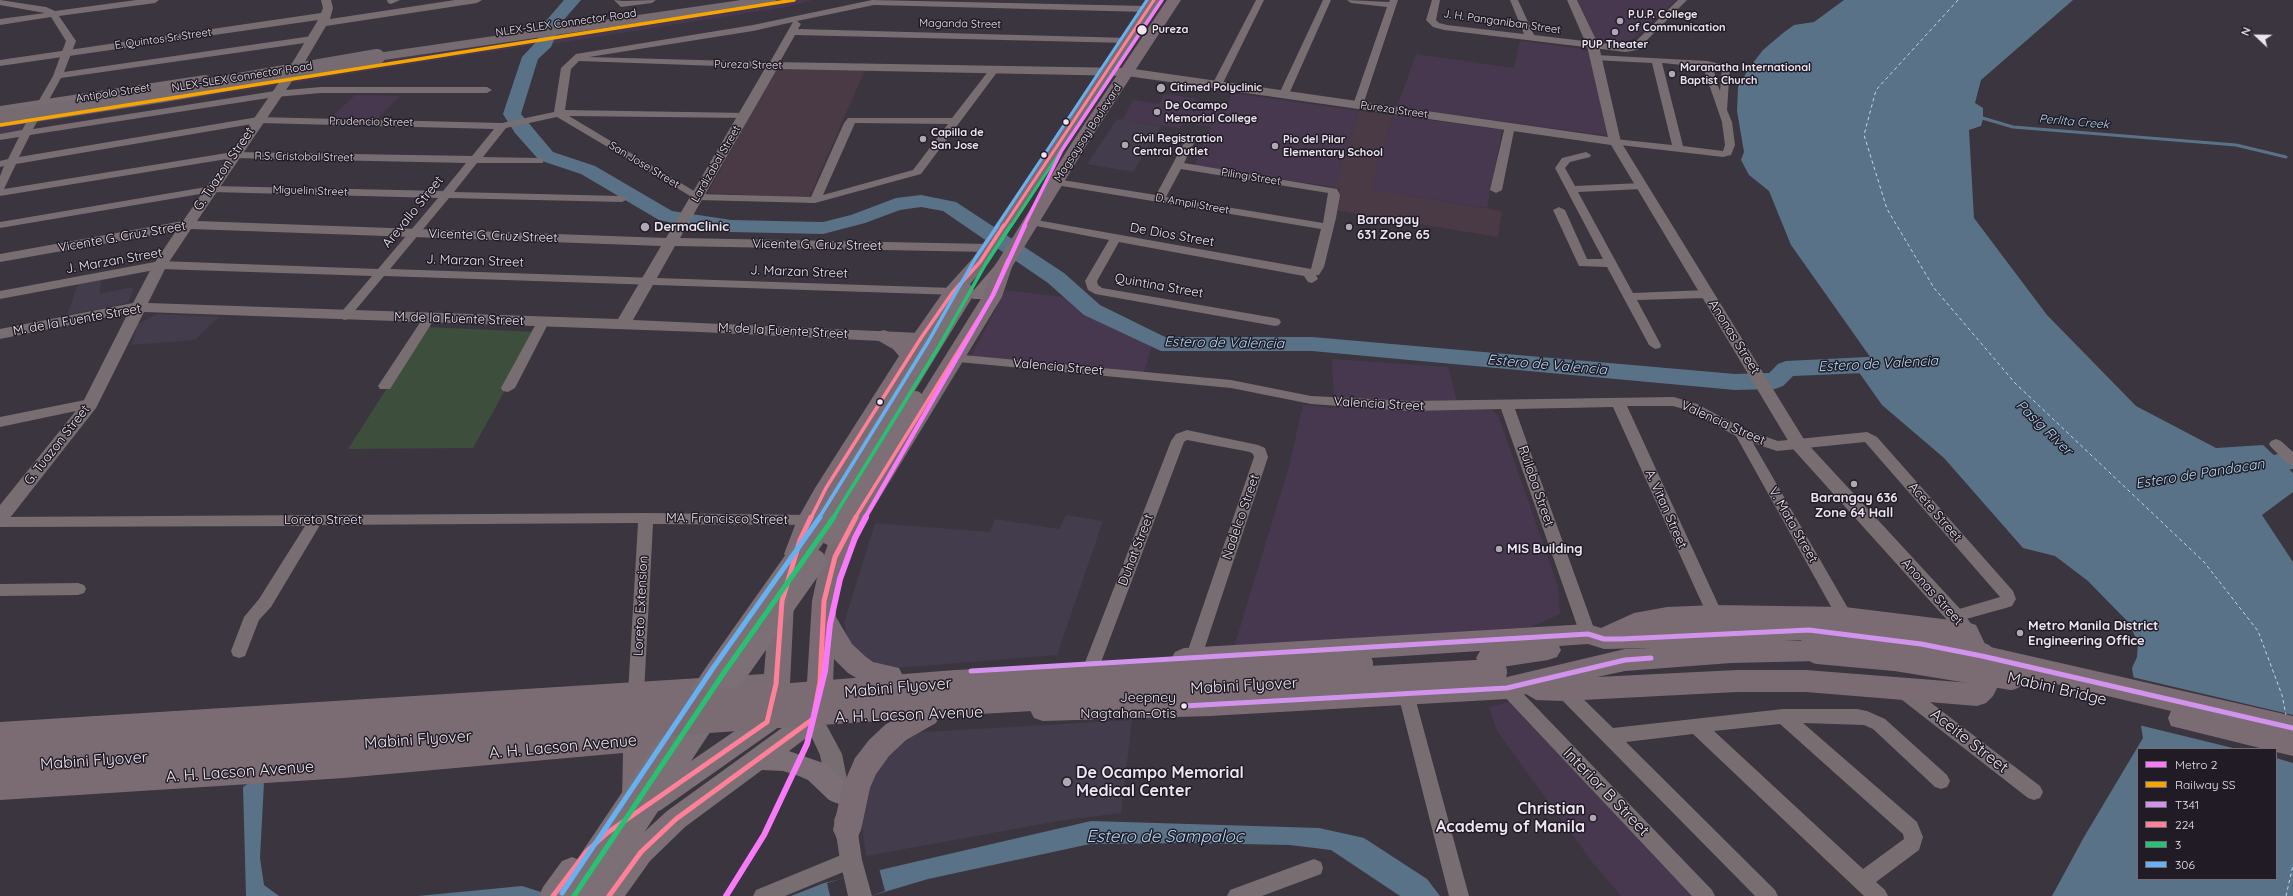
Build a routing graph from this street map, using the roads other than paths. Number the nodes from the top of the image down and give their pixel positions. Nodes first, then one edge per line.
1 (155, 0) edge
2 (326, 0) edge
3 (474, 0) edge
4 (618, 0) edge
5 (652, 0) edge
6 (692, 0) edge
7 (728, 0) edge
8 (770, 0) edge
9 (1174, 0) edge
10 (1260, 0) edge
11 (1327, 0) edge
12 (1351, 0) edge
13 (1436, 0) edge
14 (1514, 0) edge
15 (1572, 0) edge
16 (1683, 0) edge
17 (880, 1) edge
18 (0, 2) edge
19 (1003, 3) edge
20 (1393, 3) edge
21 (69, 4) dead end
22 (1069, 4) edge
23 (1151, 5) edge
24 (53, 14) junction
25 (324, 19) junction
26 (798, 20) junction
27 (0, 22) edge
28 (792, 32) junction
29 (312, 39) junction
30 (1531, 39) junction
31 (1127, 40) junction
32 (1592, 46) junction
33 (68, 53) junction
34 (376, 54) junction
35 (1596, 58) junction
36 (572, 60) junction
37 (1656, 60) junction
38 (0, 63) edge
39 (1707, 64) junction
40 (297, 65) junction
41 (773, 65) junction
42 (993, 71) junction
43 (1105, 72) junction
44 (1127, 72) junction
45 (58, 76) junction
46 (1217, 85) junction
47 (487, 90) dead end
48 (276, 94) junction
49 (1284, 94) junction
50 (41, 104) junction
51 (1358, 105) junction
52 (0, 106) edge
53 (0, 110) edge
54 (1723, 110) junction
55 (0, 114) edge
56 (559, 114) junction
57 (744, 115) junction
58 (0, 120) edge
59 (258, 120) junction
60 (957, 121) junction
61 (505, 125) junction
62 (1510, 126) junction
63 (26, 133) junction
64 (0, 137) edge
65 (1190, 141) dead end
66 (1615, 142) junction
67 (1678, 149) junction
68 (233, 155) junction
69 (1586, 155) dead end
70 (476, 159) junction
71 (539, 161) dead end
72 (12, 162) junction
73 (0, 164) edge
74 (1177, 165) junction
75 (1056, 182) junction
76 (1642, 186) junction
77 (0, 188) edge
78 (212, 189) junction
79 (1571, 189) junction
80 (1496, 190) dead end
81 (0, 193) edge
82 (445, 195) junction
83 (697, 197) junction
84 (1160, 198) junction
85 (622, 199) dead end
86 (815, 200) junction
87 (1559, 210) dead end
88 (1589, 223) junction
89 (1566, 224) junction
90 (0, 225) edge
91 (186, 225) junction
92 (1028, 227) junction
93 (1328, 227) junction
94 (414, 234) junction
95 (1115, 239) junction
96 (671, 242) junction
97 (1575, 246) junction
98 (1602, 246) junction
99 (987, 252) junction
100 (0, 258) edge
101 (1008, 259) junction
102 (1611, 263) junction
103 (160, 265) junction
104 (382, 272) junction
105 (649, 280) junction
106 (966, 293) junction
107 (1707, 294) junction
108 (0, 295) edge
109 (1631, 297) junction
110 (138, 307) junction
111 (344, 316) junction
112 (429, 318) junction
113 (543, 322) junction
114 (1275, 322) dead end
115 (622, 325) junction
116 (0, 334) edge
117 (884, 336) junction
118 (921, 338) junction
119 (1654, 345) dead end
120 (911, 356) junction
121 (953, 358) junction
122 (385, 386) dead end
123 (508, 388) dead end
124 (1618, 402) junction
125 (90, 404) junction
126 (1507, 406) junction
127 (0, 422) edge
128 (1741, 433) junction
129 (1181, 437) joint
130 (1799, 445) junction
131 (826, 488) junction
132 (868, 499) junction
133 (0, 518) edge
134 (646, 518) junction
135 (316, 520) junction
136 (809, 520) junction
137 (0, 522) edge
138 (78, 589) dead end
139 (0, 590) edge
140 (1715, 615) junction
141 (1846, 617) junction
142 (823, 618) junction
143 (1961, 624) junction
144 (1596, 636) junction
145 (1814, 641) junction
146 (239, 651) dead end
147 (778, 655) junction
148 (1193, 659) junction
149 (1092, 665) junction
150 (1497, 673) junction
151 (890, 676) junction
152 (820, 682) junction
153 (776, 684) junction
154 (736, 687) junction
155 (1563, 690) junction
156 (1902, 690) junction
157 (636, 693) junction
158 (1406, 694) junction
159 (546, 699) junction
160 (369, 711) junction
161 (927, 715) junction
162 (1783, 716) junction
163 (813, 718) junction
164 (767, 722) junction
165 (1696, 726) junction
166 (2293, 728) edge
167 (0, 734) edge
168 (1611, 736) junction
169 (638, 741) junction
170 (2293, 744) edge
171 (528, 750) junction
172 (0, 751) edge
173 (757, 759) junction
174 (344, 766) junction
175 (0, 767) edge
176 (1941, 781) dead end
177 (0, 787) edge
178 (838, 792) junction
179 (2034, 792) dead end
180 (636, 814) junction
181 (847, 830) junction
182 (853, 867) junction
183 (1314, 868) dead end
184 (1862, 881) junction
185 (560, 891) edge
186 (603, 894) edge
187 (763, 896) edge
188 (860, 896) edge
189 (1237, 896) edge
190 (1459, 896) edge
191 (1705, 896) edge
192 (1768, 896) edge
193 (1878, 896) edge

1 - 24 street
2 - 25 street
3 - 25 street, E. Quintos Sr. Street
4 - 5 street
6 - 34 highway
7 - 34 highway, NLEX-SLEX Connector Road
8 - 34 highway, NLEX-SLEX Connector Road
9 - 44 main road, Magsaysay Boulevard
10 - 46 street
11 - 49 street
12 - 20 street
13 - 30 street, J. H. Panganiban Street
14 - 30 street
15 - 32 street, Anonas Street
16 - 32 street, J. H. Panganiban Street
17 - 19 street
17 - 26 street
18 - 24 street
19 - 22 street
20 - 51 street
21 - 24 street
22 - 23 street
23 - 31 main road, Magsaysay Boulevard
24 - 27 street
24 - 33 street
25 - 29 street, G. Tuazon Street
25 - 33 street, E. Quintos Sr. Street
26 - 28 street
26 - 36 street
28 - 31 street, Maganda Street
28 - 41 street
29 - 40 street, G. Tuazon Street
29 - 45 street
30 - 32 street, J. H. Panganiban Street
31 - 43 main road, Magsaysay Boulevard
32 - 35 street, Anonas Street
33 - 38 street, E. Quintos Sr. Street
33 - 45 street
34 - 52 highway, NLEX-SLEX Connector Road
34 - 55 highway, NLEX-SLEX Connector Road, bridge
34 - 58 highway, bridge
35 - 37 street
35 - 66 street, Anonas Street
36 - 41 street, Pureza Street
36 - 56 street
37 - 39 street
37 - 67 street
39 - 54 street
39 - 54 street
40 - 48 street, G. Tuazon Street
40 - 50 street, Antipolo Street
41 - 42 street, Pureza Street
41 - 57 street, Lardizabal Street
42 - 43 street, Pureza Street
42 - 60 street, San Jose Street
43 - 44 street, Pureza Street
43 - 99 main road, Magsaysay Boulevard
44 - 46 street, Pureza Street
44 - 75 main road, Magsaysay Boulevard
45 - 50 street
46 - 49 street, Pureza Street
47 - 48 street
48 - 59 street, G. Tuazon Street
48 - 63 street
49 - 51 street, Pureza Street
50 - 53 street, Antipolo Street
50 - 63 street
51 - 62 street, Pureza Street
54 - 67 street
56 - 57 street, Prudencio Street
56 - 61 street, Prudencio Street
56 - 83 street, San Jose Street
57 - 83 street, Lardizabal Street
59 - 61 street, Prudencio Street
59 - 68 street, G. Tuazon Street
59 - 72 street, Prudencio Street
60 - 86 street, San Jose Street
60 - 86 street
61 - 70 street, Arevallo Street
62 - 66 street, Pureza Street
62 - 80 street
63 - 64 street
63 - 72 street
65 - 74 street
66 - 67 street
66 - 76 street, Anonas Street
68 - 70 street, R.S. Cristobal Street
68 - 78 street, G. Tuazon Street
68 - 81 street, R.S. Cristobal Street
69 - 79 street
70 - 71 street, R.S. Cristobal Street
70 - 82 street, Arevallo Street
72 - 73 street, Prudencio Street
72 - 77 street
74 - 84 street
74 - 93 street, Piling Street
75 - 84 street, D. Ampil Street
75 - 92 main road, Magsaysay Boulevard
76 - 79 street
76 - 107 street, Anonas Street
78 - 82 street, Miguelin Street
78 - 90 street, Miguelin Street
78 - 91 street, G. Tuazon Street
79 - 88 street
82 - 85 street, Miguelin Street
82 - 94 street, Arevallo Street
83 - 86 street, San Jose Street
83 - 96 street, Lardizabal Street
84 - 93 street, D. Ampil Street
87 - 89 street
88 - 89 street
88 - 98 street
89 - 97 street
91 - 94 street, Vicente G. Cruz Street
91 - 100 street, Vicente G. Cruz Street
91 - 103 street, G. Tuazon Street
92 - 95 street, De Dios Street
92 - 101 main road, Magsaysay Boulevard
93 - 95 street, De Dios Street
94 - 96 street, Vicente G. Cruz Street
94 - 104 street, Arevallo Street
95 - 114 street, Quintina Street
96 - 99 street, Vicente G. Cruz Street
96 - 105 street, Lardizabal Street
97 - 98 street
97 - 102 street
98 - 102 street
99 - 106 main road, Magsaysay Boulevard
101 - 106 main road, Magsaysay Boulevard
101 - 121 main road, Magsaysay Boulevard
102 - 109 street
103 - 104 street, J. Marzan Street
103 - 108 street, J. Marzan Street
103 - 110 street, G. Tuazon Street
104 - 105 street, J. Marzan Street
104 - 111 street, Arevallo Street
105 - 106 street, J. Marzan Street
105 - 115 street, Lardizabal Street
106 - 118 main road, Magsaysay Boulevard
106 - 185 main road, bridge
106 - 186 main road, bridge
107 - 109 street
107 - 130 street, Anonas Street
109 - 119 street
110 - 111 street, M. de la Fuente Street
110 - 116 street, M. de la Fuente Street
110 - 125 street, G. Tuazon Street
111 - 112 street, M. de la Fuente Street
112 - 113 street, M. de la Fuente Street
112 - 122 street
113 - 115 street, M. de la Fuente Street
113 - 123 street
115 - 117 street, M. de la Fuente Street
117 - 118 street, M. de la Fuente Street
117 - 120 main road
118 - 120 main road, Magsaysay Boulevard
120 - 131 main road, Magsaysay Boulevard
121 - 126 street, Valencia Street
121 - 132 main road, Magsaysay Boulevard
124 - 126 street, Valencia Street
124 - 128 street, Valencia Street
124 - 140 street, A. Vitan Street
125 - 127 street
125 - 133 street, G. Tuazon Street
126 - 144 street, Ruiloba Street
128 - 130 street, Valencia Street
128 - 141 street, V. Mata Street
129 - 148 street, Nadelco Street
129 - 149 street, Duhat Street
130 - 143 street, Anonas Street
130 - 143 street, Acete Street
131 - 132 main road
131 - 136 main road, Magsaysay Boulevard
132 - 142 main road, Magsaysay Boulevard
134 - 135 street, Loreto Street
134 - 136 street, MA. Francisco Street
134 - 157 street, Loreto Extension
135 - 137 street, Loreto Street
135 - 146 street
136 - 147 main road, Magsaysay Boulevard
138 - 139 street
140 - 141 main road
140 - 144 main road
141 - 143 main road
142 - 151 main road
142 - 152 main road, Magsaysay Boulevard
143 - 156 main road
144 - 145 main road
144 - 148 main road
144 - 150 main road, Mabini Flyover
145 - 150 main road, A. H. Lacson Avenue
145 - 166 main road, Mabini Bridge, bridge
145 - 170 main road, Mabini Bridge, bridge
147 - 153 main road, Magsaysay Boulevard
147 - 154 main road
148 - 149 main road
149 - 151 main road
150 - 155 main road
150 - 158 main road, A. H. Lacson Avenue
150 - 172 main road, Mabini Flyover, bridge
150 - 175 main road, Mabini Flyover, bridge
150 - 191 street, Interior B Street
151 - 152 main road
152 - 153 main road
152 - 163 main road, Magsaysay Boulevard
153 - 154 main road
153 - 163 street
153 - 164 main road, Magsaysay Boulevard
154 - 157 main road
155 - 156 main road
155 - 168 street
156 - 179 street, Aceite Street
157 - 159 main road
158 - 161 main road, A. H. Lacson Avenue
158 - 190 street
159 - 160 main road
159 - 171 main road
160 - 167 main road
160 - 174 main road
161 - 163 main road, A. H. Lacson Avenue
161 - 181 main road
162 - 165 street
162 - 176 street
162 - 184 street
163 - 164 main road, A. H. Lacson Avenue
163 - 173 main road
163 - 178 street
164 - 169 main road, A. H. Lacson Avenue
164 - 180 main road
165 - 168 street
165 - 184 street
168 - 192 street
169 - 171 main road, A. H. Lacson Avenue
169 - 180 main road
171 - 174 main road, A. H. Lacson Avenue
173 - 178 main road
173 - 186 main road
174 - 177 main road, A. H. Lacson Avenue
178 - 181 street
180 - 185 main road
181 - 182 street
182 - 187 street
182 - 188 street
183 - 189 street
184 - 193 street
185 - 186 main road

